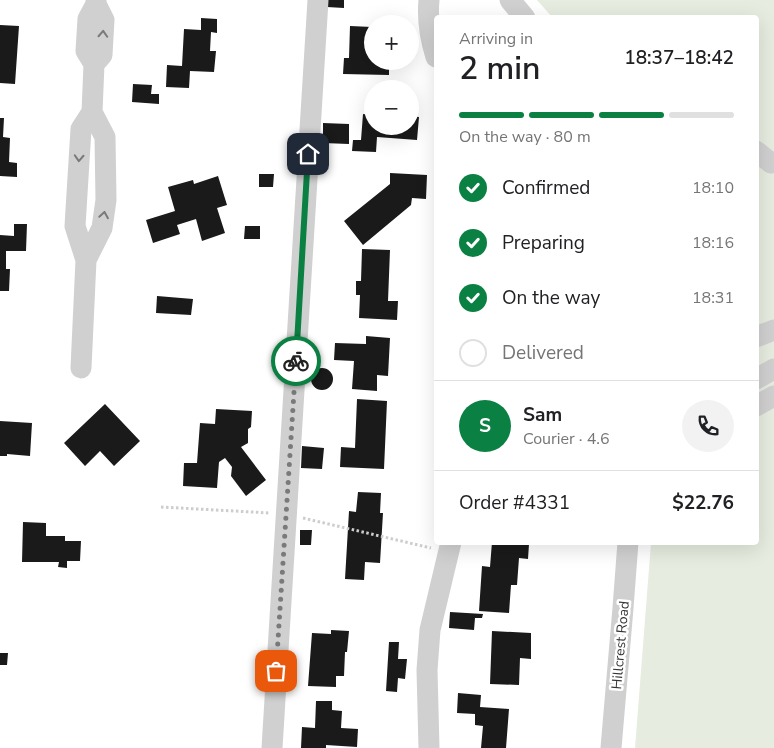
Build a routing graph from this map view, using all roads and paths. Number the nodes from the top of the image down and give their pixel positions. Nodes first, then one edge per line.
1 (318, 0) edge
2 (429, 0) edge
3 (510, 0) edge
4 (96, 2) edge
5 (522, 15) edge
6 (434, 49) edge
7 (92, 112) junction
8 (759, 153) edge
9 (774, 162) edge
10 (86, 260) junction
11 (80, 368) dead end
12 (774, 369) edge
13 (759, 376) edge
14 (774, 396) edge
15 (759, 404) edge
16 (450, 545) edge
17 (628, 545) edge
18 (272, 748) edge
19 (429, 748) edge
20 (611, 748) edge

1 - 18 street
2 - 6 street
3 - 5 street
4 - 7 street
7 -> 10 street
10 -> 7 street
8 - 9 street
10 - 11 street
12 - 13 street
14 - 15 street
16 - 19 street
17 - 20 street, Hillcrest Road

